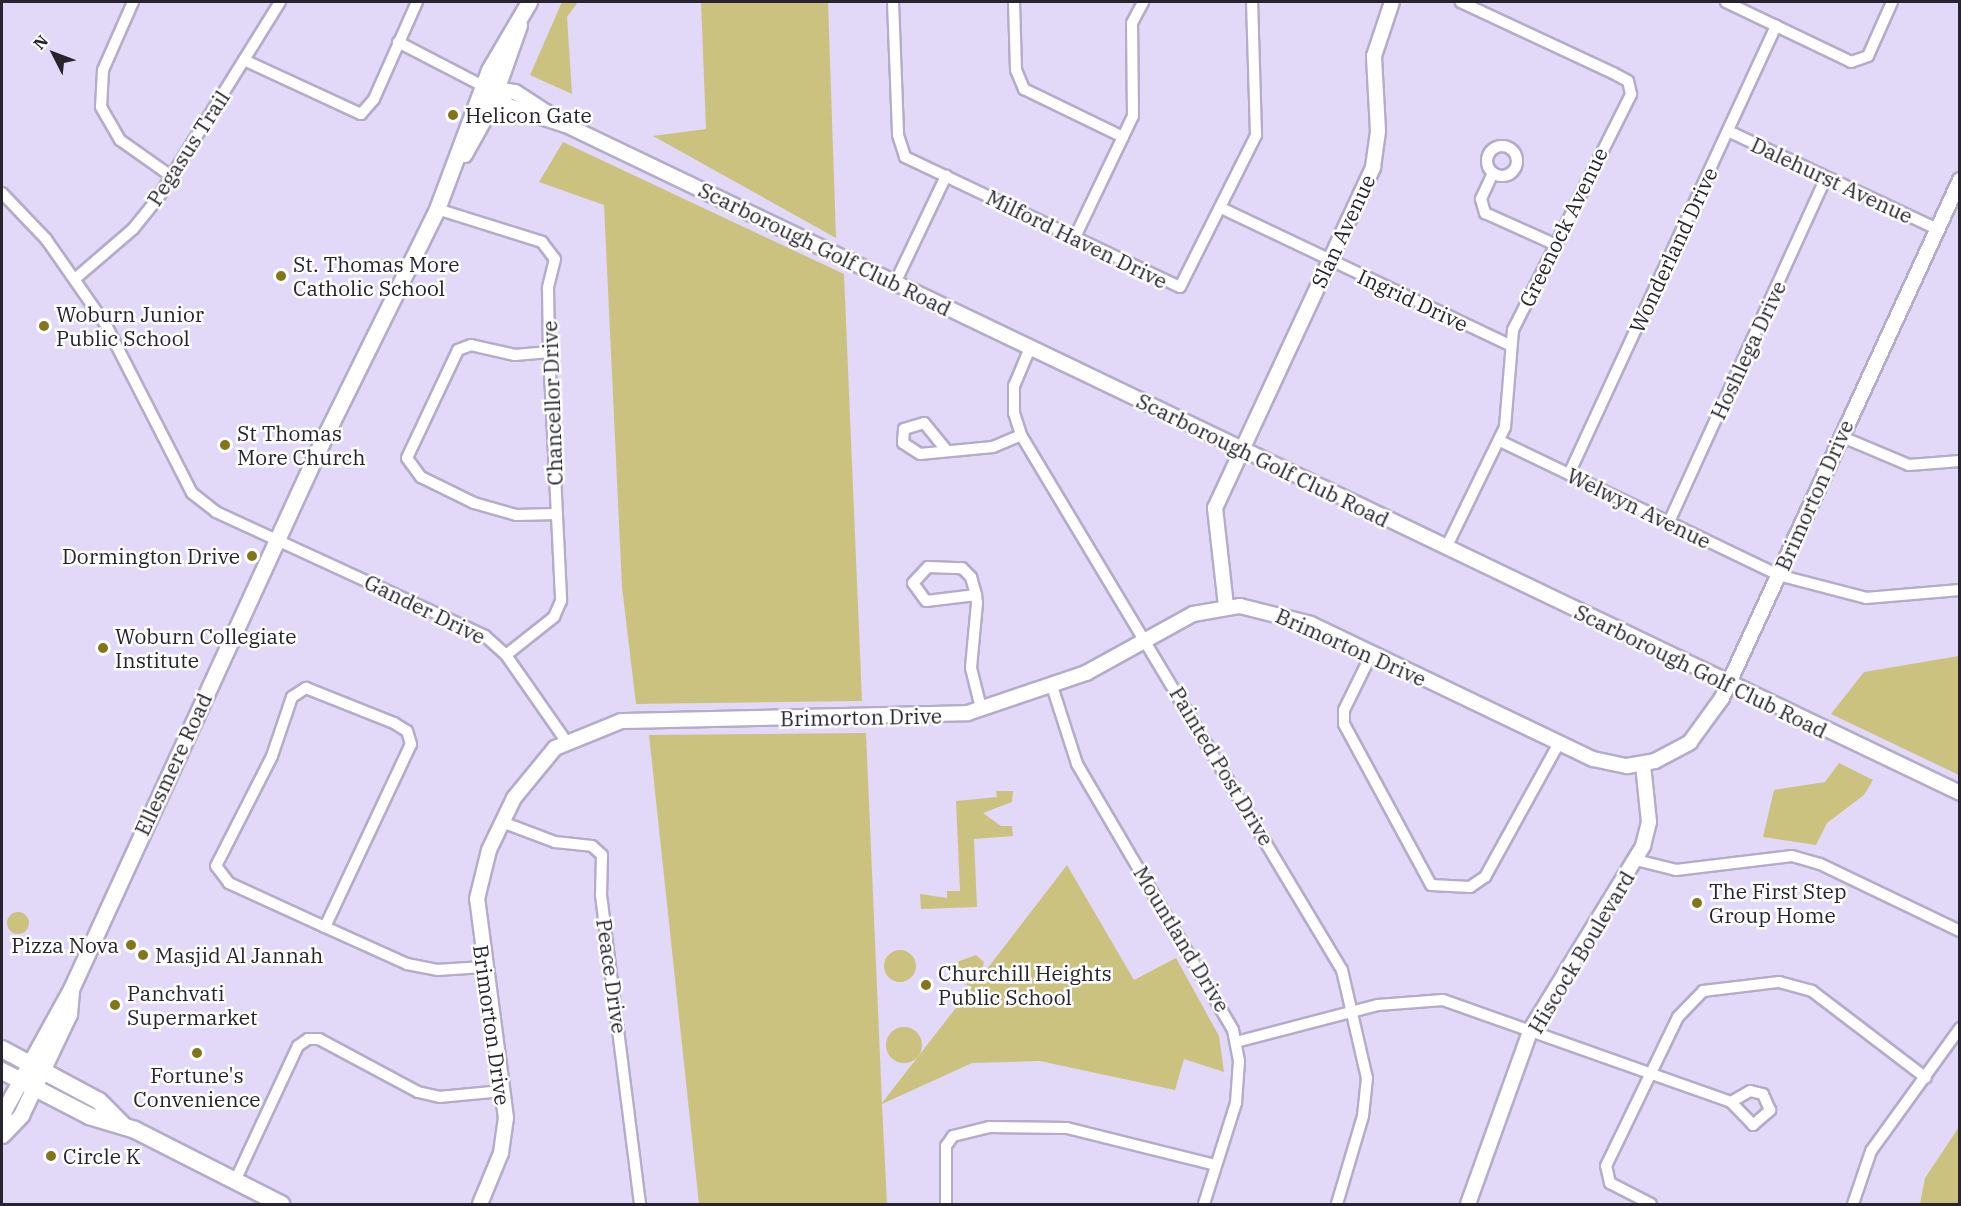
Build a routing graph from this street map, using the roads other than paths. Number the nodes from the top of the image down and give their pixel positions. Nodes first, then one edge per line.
1 (133, 2) edge
2 (280, 2) edge
3 (417, 2) edge
4 (529, 2) edge
5 (893, 2) edge
6 (1014, 2) edge
7 (1143, 2) edge
8 (1252, 2) edge
9 (1392, 2) edge
10 (1461, 2) edge
11 (1726, 2) edge
12 (1893, 2) edge
13 (1776, 26) junction
14 (398, 42) junction
15 (244, 60) junction
16 (489, 89) junction
17 (1728, 131) junction
18 (1123, 137) junction
19 (1493, 172) dead end
20 (171, 176) junction
21 (946, 176) junction
22 (1826, 178) junction
23 (1959, 180) edge
24 (2, 194) edge
25 (1221, 208) junction
26 (437, 209) junction
27 (1937, 229) junction
28 (1075, 237) junction
29 (1554, 244) junction
30 (1330, 260) junction
31 (76, 278) junction
32 (896, 283) junction
33 (1508, 344) junction
34 (1030, 348) junction
35 (549, 352) junction
36 (1021, 435) junction
37 (1840, 436) junction
38 (1500, 441) junction
39 (1241, 449) junction
40 (947, 451) dead end
41 (1959, 461) edge
42 (1569, 474) junction
43 (556, 514) junction
44 (1669, 522) junction
45 (278, 540) junction
46 (1446, 548) junction
47 (1778, 575) junction
48 (1959, 590) edge
49 (976, 595) junction
50 (1226, 606) junction
51 (1147, 639) junction
52 (506, 655) junction
53 (1371, 655) junction
54 (1728, 685) junction
55 (1052, 686) junction
56 (981, 708) junction
57 (566, 741) junction
58 (1559, 743) junction
59 (1643, 765) junction
60 (1959, 793) edge
61 (502, 822) junction
62 (1636, 860) junction
63 (325, 927) junction
64 (1959, 931) edge
65 (483, 967) junction
66 (1356, 1012) junction
67 (1959, 1028) edge
68 (1531, 1029) junction
69 (1236, 1042) junction
70 (2, 1049) edge
71 (35, 1066) junction
72 (2, 1071) edge
73 (1653, 1074) junction
74 (1926, 1078) junction
75 (19, 1080) junction
76 (34, 1088) junction
77 (503, 1091) junction
78 (1731, 1102) dead end
79 (125, 1126) junction
80 (3, 1133) edge
81 (1215, 1165) junction
82 (235, 1181) junction
83 (281, 1204) edge
84 (480, 1204) edge
85 (640, 1204) edge
86 (946, 1204) edge
87 (1204, 1204) edge
88 (1337, 1204) edge
89 (1468, 1204) edge
90 (1651, 1204) edge
91 (1854, 1204) edge

1 - 20 street
2 - 15 street, Pegasus Trail
3 - 14 street
4 - 16 main road, Ellesmere Road
5 - 21 street, Milford Haven Drive
6 - 18 street
7 - 18 street
8 - 25 street, Milford Haven Drive
9 - 30 street, Slan Avenue
10 - 29 street, Greenock Avenue
11 - 13 street
12 - 13 street
13 - 17 street, Wonderland Drive
14 - 15 street
14 - 16 street
15 - 20 street, Pegasus Trail
16 - 26 main road, Ellesmere Road
16 - 32 street, Scarborough Golf Club Road
17 - 22 street, Dalehurst Avenue
17 - 42 street, Wonderland Drive
18 - 28 street
19 - 29 street
20 - 31 street, Pegasus Trail
21 - 28 street, Milford Haven Drive
21 - 32 street
22 - 27 street, Dalehurst Avenue
22 - 44 street, Hoshlega Drive
23 - 27 street, Brimorton Drive
24 - 31 street
25 - 28 street, Milford Haven Drive
25 - 30 street, Ingrid Drive
26 - 35 street, Chancellor Drive
26 - 45 main road, Ellesmere Road
27 - 37 street, Brimorton Drive
29 - 33 street, Greenock Avenue
30 - 33 street, Ingrid Drive
30 - 39 street, Slan Avenue
31 - 45 street
32 - 34 street, Scarborough Golf Club Road
33 - 38 street, Greenock Avenue
34 - 36 street, Painted Post Drive
34 - 39 street, Scarborough Golf Club Road
35 - 43 street, Chancellor Drive
35 - 43 street
36 - 40 street
36 - 51 street, Painted Post Drive
37 - 41 street
37 - 47 street, Brimorton Drive
38 - 42 street, Welwyn Avenue
38 - 46 street, Greenock Avenue
39 - 46 street, Scarborough Golf Club Road
39 - 50 street, Slan Avenue
42 - 44 street, Welwyn Avenue
43 - 52 street, Chancellor Drive
44 - 47 street, Welwyn Avenue
45 - 52 street, Gander Drive
45 - 71 main road, Ellesmere Road
46 - 54 street, Scarborough Golf Club Road
47 - 48 street, Welwyn Avenue
47 - 54 street, Brimorton Drive
49 - 49 street
49 - 56 street
50 - 51 street, Brimorton Drive
50 - 53 street, Brimorton Drive
51 - 55 street, Brimorton Drive
51 - 66 street, Painted Post Drive
52 - 57 street, Gander Drive
53 - 58 street, Brimorton Drive
53 - 58 street
54 - 59 street, Brimorton Drive
54 - 60 street, Scarborough Golf Club Road
55 - 56 street, Brimorton Drive
55 - 69 street, Mountland Drive
56 - 57 street, Brimorton Drive
57 - 61 street, Brimorton Drive
58 - 59 street, Brimorton Drive
59 - 62 street, Hiscock Boulevard
61 - 65 street, Brimorton Drive
61 - 85 street, Peace Drive
62 - 64 street
62 - 68 street, Hiscock Boulevard
63 - 63 street
63 - 65 street
65 - 77 street, Brimorton Drive
66 - 68 street
66 - 69 street
66 - 88 street, Painted Post Drive
67 - 74 street
68 - 73 street
68 - 89 street, Hiscock Boulevard
69 - 81 street, Mountland Drive
70 - 71 main road
71 - 75 main road, Ellesmere Road
71 - 76 main road, Ellesmere Road
71 - 79 main road
72 - 75 main road
73 - 74 street
73 - 78 street
73 - 90 street
74 - 91 street
75 - 76 main road
75 - 80 main road, Ellesmere Road
76 - 79 main road
76 - 80 main road, Ellesmere Road
77 - 82 street
77 - 84 street, Brimorton Drive
79 - 82 main road
81 - 86 street
81 - 87 street, Mountland Drive
82 - 83 main road

